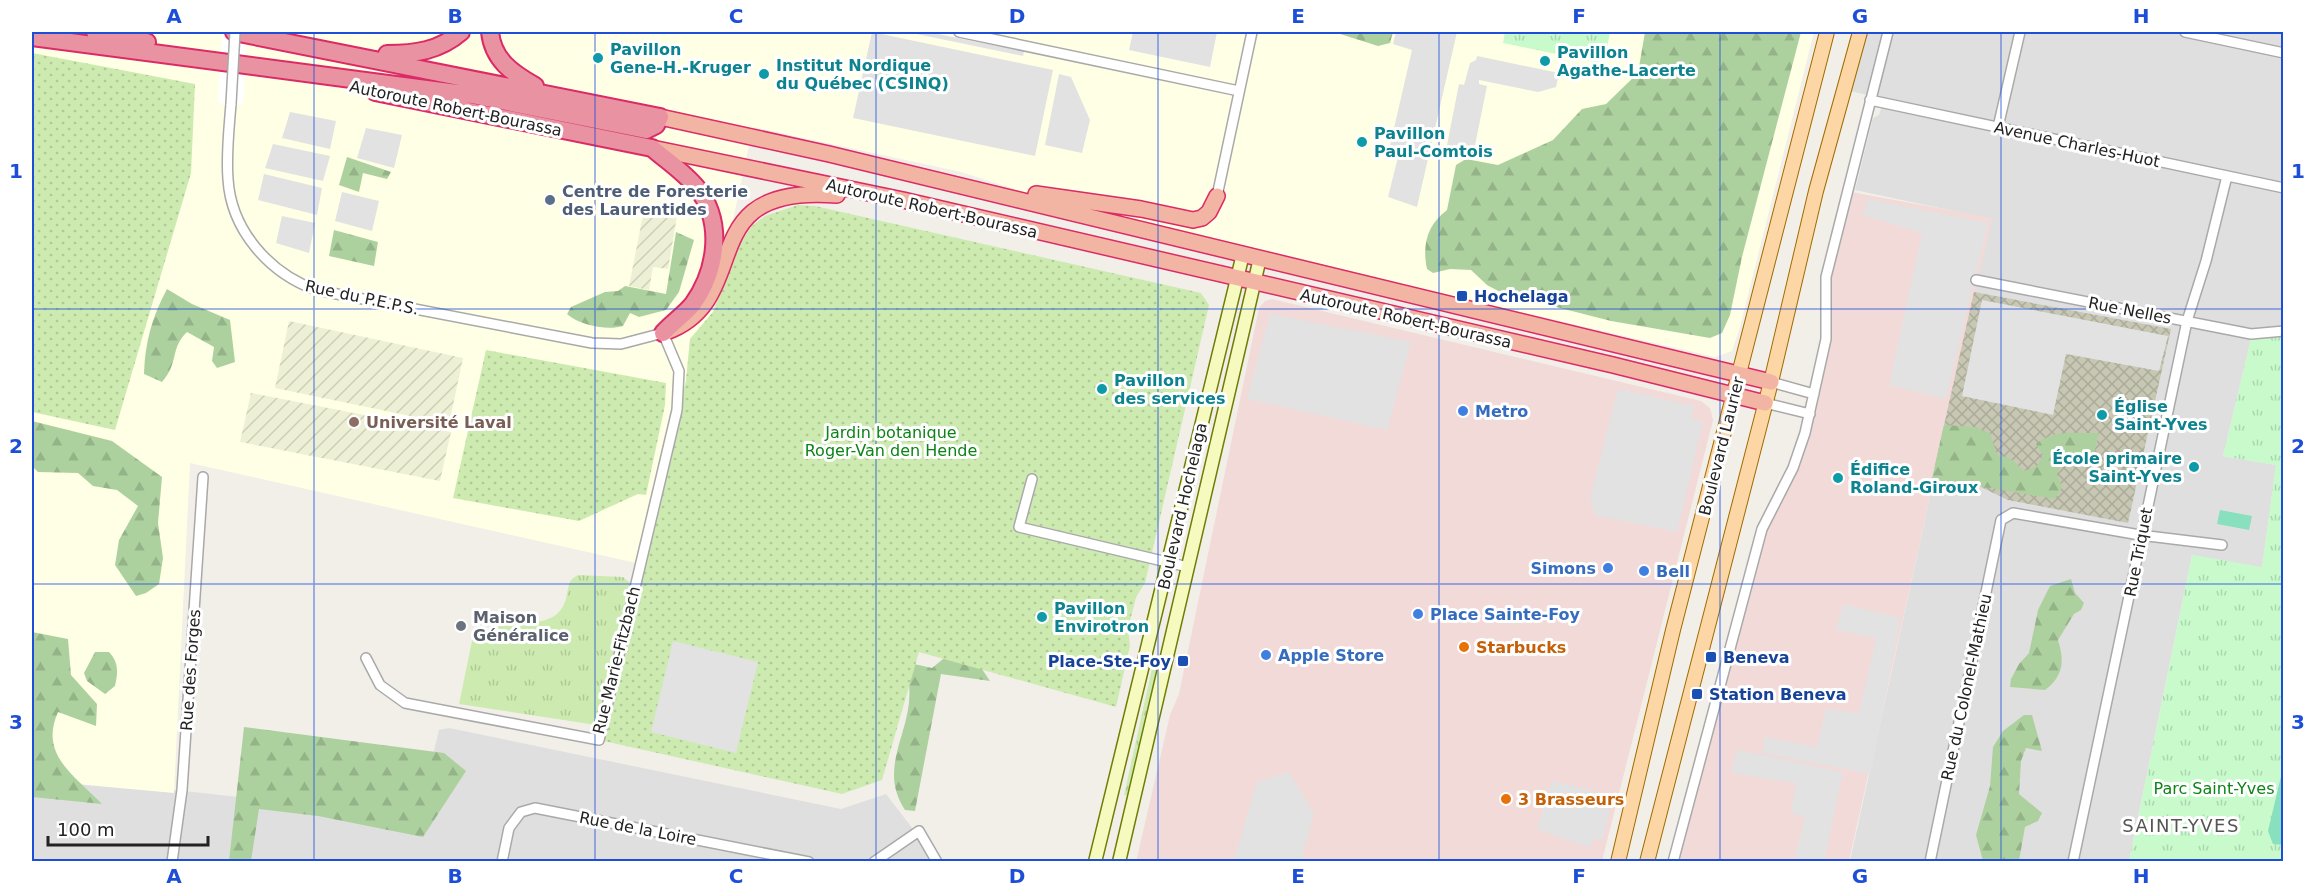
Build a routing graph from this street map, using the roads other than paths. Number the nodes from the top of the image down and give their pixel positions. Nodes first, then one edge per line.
1 (95, 32) edge
2 (235, 32) edge
3 (461, 32) edge
4 (490, 32) edge
5 (959, 32) edge
6 (1252, 32) edge
7 (1827, 32) edge
8 (1860, 32) edge
9 (1888, 32) edge
10 (2020, 32) edge
11 (2184, 32) edge
12 (32, 37) edge
13 (334, 50) junction
14 (2283, 53) edge
15 (283, 71) junction
16 (1239, 91) junction
17 (549, 94) junction
18 (1870, 100) junction
19 (660, 117) junction
20 (1998, 127) junction
21 (652, 148) junction
22 (897, 170) junction
23 (2227, 176) junction
24 (2283, 188) edge
25 (1217, 196) joint
26 (903, 200) junction
27 (1242, 254) junction
28 (1260, 258) junction
29 (1236, 279) junction
30 (1976, 280) dead end
31 (1254, 283) junction
32 (2187, 321) junction
33 (2283, 331) edge
34 (663, 333) junction
35 (1740, 373) junction
36 (1771, 382) junction
37 (1814, 394) junction
38 (1734, 395) junction
39 (1765, 403) junction
40 (1810, 414) junction
41 (203, 477) dead end
42 (1032, 479) dead end
43 (2140, 535) junction
44 (2222, 545) dead end
45 (1168, 563) junction
46 (1188, 567) junction
47 (366, 658) dead end
48 (172, 861) edge
49 (502, 861) edge
50 (809, 861) edge
51 (874, 861) edge
52 (938, 861) edge
53 (1095, 861) edge
54 (1119, 861) edge
55 (1618, 861) edge
56 (1647, 861) edge
57 (1673, 861) edge
58 (1930, 861) edge
59 (2074, 861) edge

1 - 15 highway, Autoroute Robert-Bourassa
2 - 13 highway, Autoroute Robert-Bourassa
2 - 34 street, Rue du P.E.P.S., bridge
3 - 13 highway
4 - 17 highway
5 - 16 street
6 - 16 street
7 - 35 main road, Boulevard Laurier
8 - 36 main road, Boulevard Laurier
9 - 18 street
10 - 20 street
11 - 14 street
12 - 15 highway
13 - 17 highway, Autoroute Robert-Bourassa
15 - 19 highway
15 - 21 highway, Autoroute Robert-Bourassa
16 - 25 street
17 - 19 highway, Autoroute Robert-Bourassa
18 - 20 street, Avenue Charles-Huot
18 - 37 street
19 - 22 highway, Autoroute Robert-Bourassa
20 - 23 street, Avenue Charles-Huot
21 - 26 highway, Autoroute Robert-Bourassa
21 - 34 highway
22 - 25 highway
22 - 27 highway, Autoroute Robert-Bourassa
23 - 24 street, Avenue Charles-Huot
23 - 32 street, Rue Triquet
26 - 29 highway, Autoroute Robert-Bourassa
26 - 34 highway
27 - 28 highway, Autoroute Robert-Bourassa
27 - 29 main road, Boulevard Hochelaga
28 - 31 main road, Boulevard Hochelaga
28 - 35 highway, Autoroute Robert-Bourassa
29 - 31 highway, Autoroute Robert-Bourassa
29 - 45 main road, Boulevard Hochelaga
30 - 32 street, Rue Nelles
31 - 38 highway, Autoroute Robert-Bourassa
31 - 46 main road, Boulevard Hochelaga
32 - 33 street, Rue Nelles
32 - 43 street, Rue Triquet
34 - 47 street, Rue Marie-Fitzbach
35 - 36 highway, Autoroute Robert-Bourassa
35 - 38 main road, Boulevard Laurier
36 - 37 street, Boulevard Laurier
36 - 39 main road, Boulevard Laurier
37 - 40 street
38 - 39 highway, Autoroute Robert-Bourassa
38 - 55 main road, Boulevard Laurier
39 - 40 street, Boulevard Laurier
39 - 56 main road, Boulevard Laurier
40 - 57 street
41 - 48 street, Rue des Forges
42 - 45 street
43 - 44 street
43 - 58 street, Rue du Colonel-Mathieu
43 - 59 street, Rue Triquet
45 - 46 street
45 - 53 main road, Boulevard Hochelaga
46 - 54 main road, Boulevard Hochelaga
49 - 50 street, Rue de la Loire
51 - 52 street

